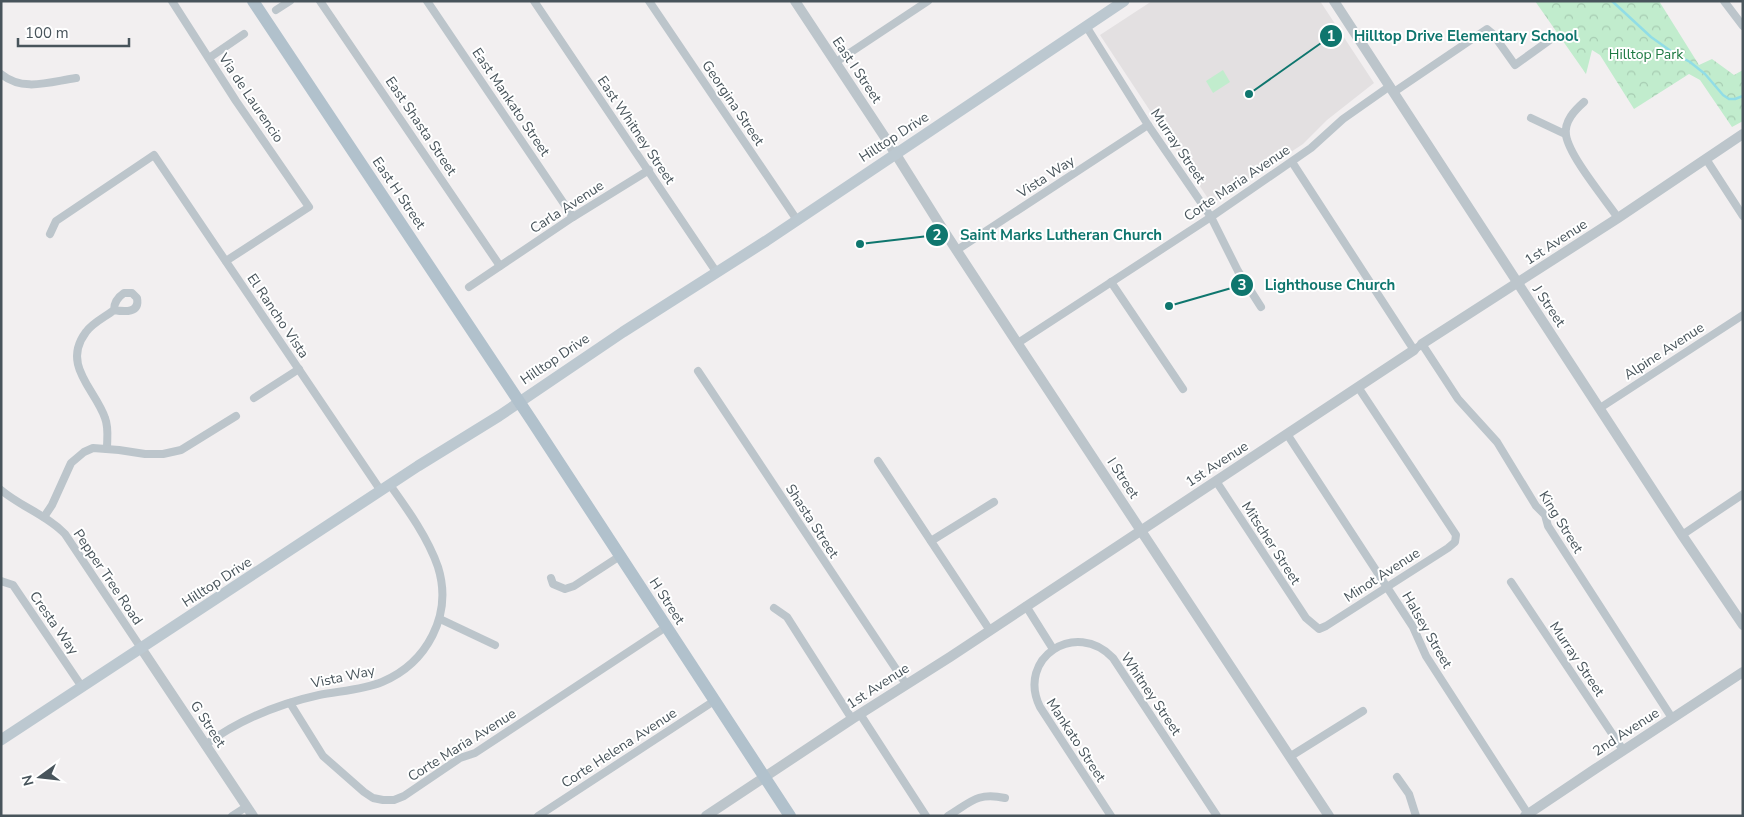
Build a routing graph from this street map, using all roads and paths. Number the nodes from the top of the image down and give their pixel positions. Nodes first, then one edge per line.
1 (172, 1) edge
2 (253, 1) edge
3 (290, 1) edge
4 (320, 1) edge
5 (427, 1) edge
6 (534, 1) edge
7 (649, 1) edge
8 (795, 1) edge
9 (928, 1) edge
10 (1124, 1) edge
11 (1334, 1) edge
12 (1724, 1) edge
13 (276, 10) dead end
14 (1086, 26) junction
15 (1743, 26) edge
16 (244, 34) dead end
17 (1554, 37) dead end
18 (209, 58) junction
19 (836, 62) junction
20 (1, 74) edge
21 (76, 78) dead end
22 (1392, 89) junction
23 (1584, 102) dead end
24 (1531, 118) dead end
25 (1148, 125) junction
26 (1565, 134) junction
27 (1743, 134) edge
28 (896, 154) junction
29 (1706, 159) junction
30 (1292, 162) junction
31 (648, 170) junction
32 (1743, 216) edge
33 (573, 217) junction
34 (1211, 217) junction
35 (1618, 218) junction
36 (797, 220) junction
37 (50, 234) dead end
38 (957, 250) junction
39 (226, 262) junction
40 (500, 266) junction
41 (717, 273) junction
42 (1111, 282) junction
43 (1518, 283) junction
44 (469, 288) dead end
45 (1261, 307) dead end
46 (114, 310) dead end
47 (1743, 315) edge
48 (1018, 343) junction
49 (1418, 347) junction
50 (298, 369) junction
51 (698, 371) dead end
52 (1358, 387) junction
53 (1183, 389) dead end
54 (254, 398) dead end
55 (519, 402) junction
56 (1600, 408) junction
57 (236, 416) dead end
58 (1287, 434) junction
59 (107, 449) junction
60 (878, 461) dead end
61 (1216, 481) junction
62 (386, 488) junction
63 (1, 490) edge
64 (1743, 494) edge
65 (994, 502) dead end
66 (44, 517) junction
67 (1140, 530) junction
68 (1682, 535) junction
69 (931, 541) junction
70 (620, 556) junction
71 (551, 578) dead end
72 (1, 580) edge
73 (1511, 582) dead end
74 (1387, 587) junction
75 (1026, 606) junction
76 (774, 608) dead end
77 (440, 618) junction
78 (1306, 618) joint
79 (1743, 626) edge
80 (666, 627) junction
81 (989, 629) junction
82 (495, 646) dead end
83 (141, 648) junction
84 (1053, 649) junction
85 (1743, 672) edge
86 (906, 684) junction
87 (82, 687) junction
88 (714, 700) junction
89 (290, 703) junction
90 (1363, 711) dead end
91 (856, 716) junction
92 (1672, 718) junction
93 (1, 740) edge
94 (205, 745) junction
95 (1623, 750) junction
96 (1291, 756) junction
97 (765, 777) junction
98 (1397, 777) dead end
99 (1005, 798) dead end
100 (246, 807) junction
101 (1527, 815) edge
102 (232, 816) edge
103 (253, 816) edge
104 (538, 816) edge
105 (706, 816) edge
106 (790, 816) edge
107 (926, 816) edge
108 (948, 816) edge
109 (1111, 816) edge
110 (1217, 816) edge
111 (1330, 816) edge
112 (1416, 816) edge

1 - 18 street, Via de Laurencio
2 - 55 main road, East H Street
3 - 13 street
4 - 40 street, East Shasta Street
5 - 33 street, East Mankato Street
6 - 31 street, East Whitney Street
7 - 36 street, Georgina Street
8 - 19 street, East I Street
9 - 19 street
10 - 14 main road, Hilltop Drive
11 - 22 street, J Street
12 - 15 street
14 - 25 street, Murray Street
14 - 28 main road, Hilltop Drive
16 - 18 street
17 - 22 street, Corte Maria Avenue
18 - 39 street, Via de Laurencio
19 - 28 street, East I Street
20 - 21 street
22 - 30 street, Corte Maria Avenue
22 - 43 street, J Street
23 - 26 street
24 - 26 street
25 - 34 street, Murray Street
25 - 38 street, Vista Way
26 - 35 street
27 - 29 street, 1st Avenue
28 - 36 main road, Hilltop Drive
28 - 38 street, I Street
29 - 32 street
29 - 35 street, 1st Avenue
30 - 34 street, Corte Maria Avenue
30 - 49 street, King Street
31 - 33 street, Carla Avenue
31 - 41 street, East Whitney Street
33 - 40 street, Carla Avenue
34 - 42 street, Corte Maria Avenue
34 - 45 street, Murray Street
35 - 43 street, 1st Avenue
36 - 41 main road, Hilltop Drive
37 - 39 street, El Rancho Vista
38 - 48 street, I Street
39 - 50 street, El Rancho Vista
40 - 44 street, Carla Avenue
41 - 55 main road, Hilltop Drive
42 - 48 street, Corte Maria Avenue
42 - 53 street
43 - 49 street, 1st Avenue
43 - 56 street, J Street
46 - 59 street
47 - 56 street, Alpine Avenue
48 - 67 street, I Street
49 - 52 street, 1st Avenue
49 - 92 street, King Street
50 - 54 street
50 - 62 street, El Rancho Vista
51 - 86 street, Shasta Street
52 - 58 street, 1st Avenue
52 - 74 street, Minot Avenue
55 - 62 main road, Hilltop Drive
55 - 70 main road, H Street
56 - 68 street, J Street
57 - 59 street
58 - 61 street, 1st Avenue
58 - 74 street, Halsey Street
59 - 66 street
60 - 69 street
61 - 67 street, 1st Avenue
61 - 78 street, Mitscher Street
62 - 77 street, Vista Way
62 - 83 main road, Hilltop Drive
63 - 66 street, Pepper Tree Road
64 - 68 street
65 - 69 street
66 - 83 street, Pepper Tree Road
67 - 75 street, 1st Avenue
67 - 96 street, I Street
68 - 79 street, J Street
69 - 81 street
70 - 71 street
70 - 80 main road, H Street
72 - 87 street, Cresta Way
73 - 95 street, Murray Street
74 - 78 street, Minot Avenue
74 - 101 street, Halsey Street
75 - 81 street, 1st Avenue
75 - 84 street
76 - 91 street
77 - 82 street
77 - 89 street, Vista Way
80 - 88 main road, H Street
80 - 89 street, Corte Maria Avenue
81 - 86 street, 1st Avenue
83 - 87 main road, Hilltop Drive
83 - 94 street, G Street
84 - 109 street, Mankato Street
84 - 110 street, Whitney Street
85 - 92 street, 2nd Avenue
86 - 91 street, 1st Avenue
87 - 93 main road, Hilltop Drive
88 - 97 main road, H Street
88 - 104 street, Corte Helena Avenue
89 - 94 street, Vista Way
90 - 96 street
91 - 97 street, 1st Avenue
91 - 107 street
92 - 95 street, 2nd Avenue
94 - 100 street, G Street
95 - 101 street, 2nd Avenue
96 - 111 street, I Street
97 - 105 street, 1st Avenue
97 - 106 main road, H Street
98 - 112 street
99 - 108 street
100 - 102 street
100 - 103 street, G Street

